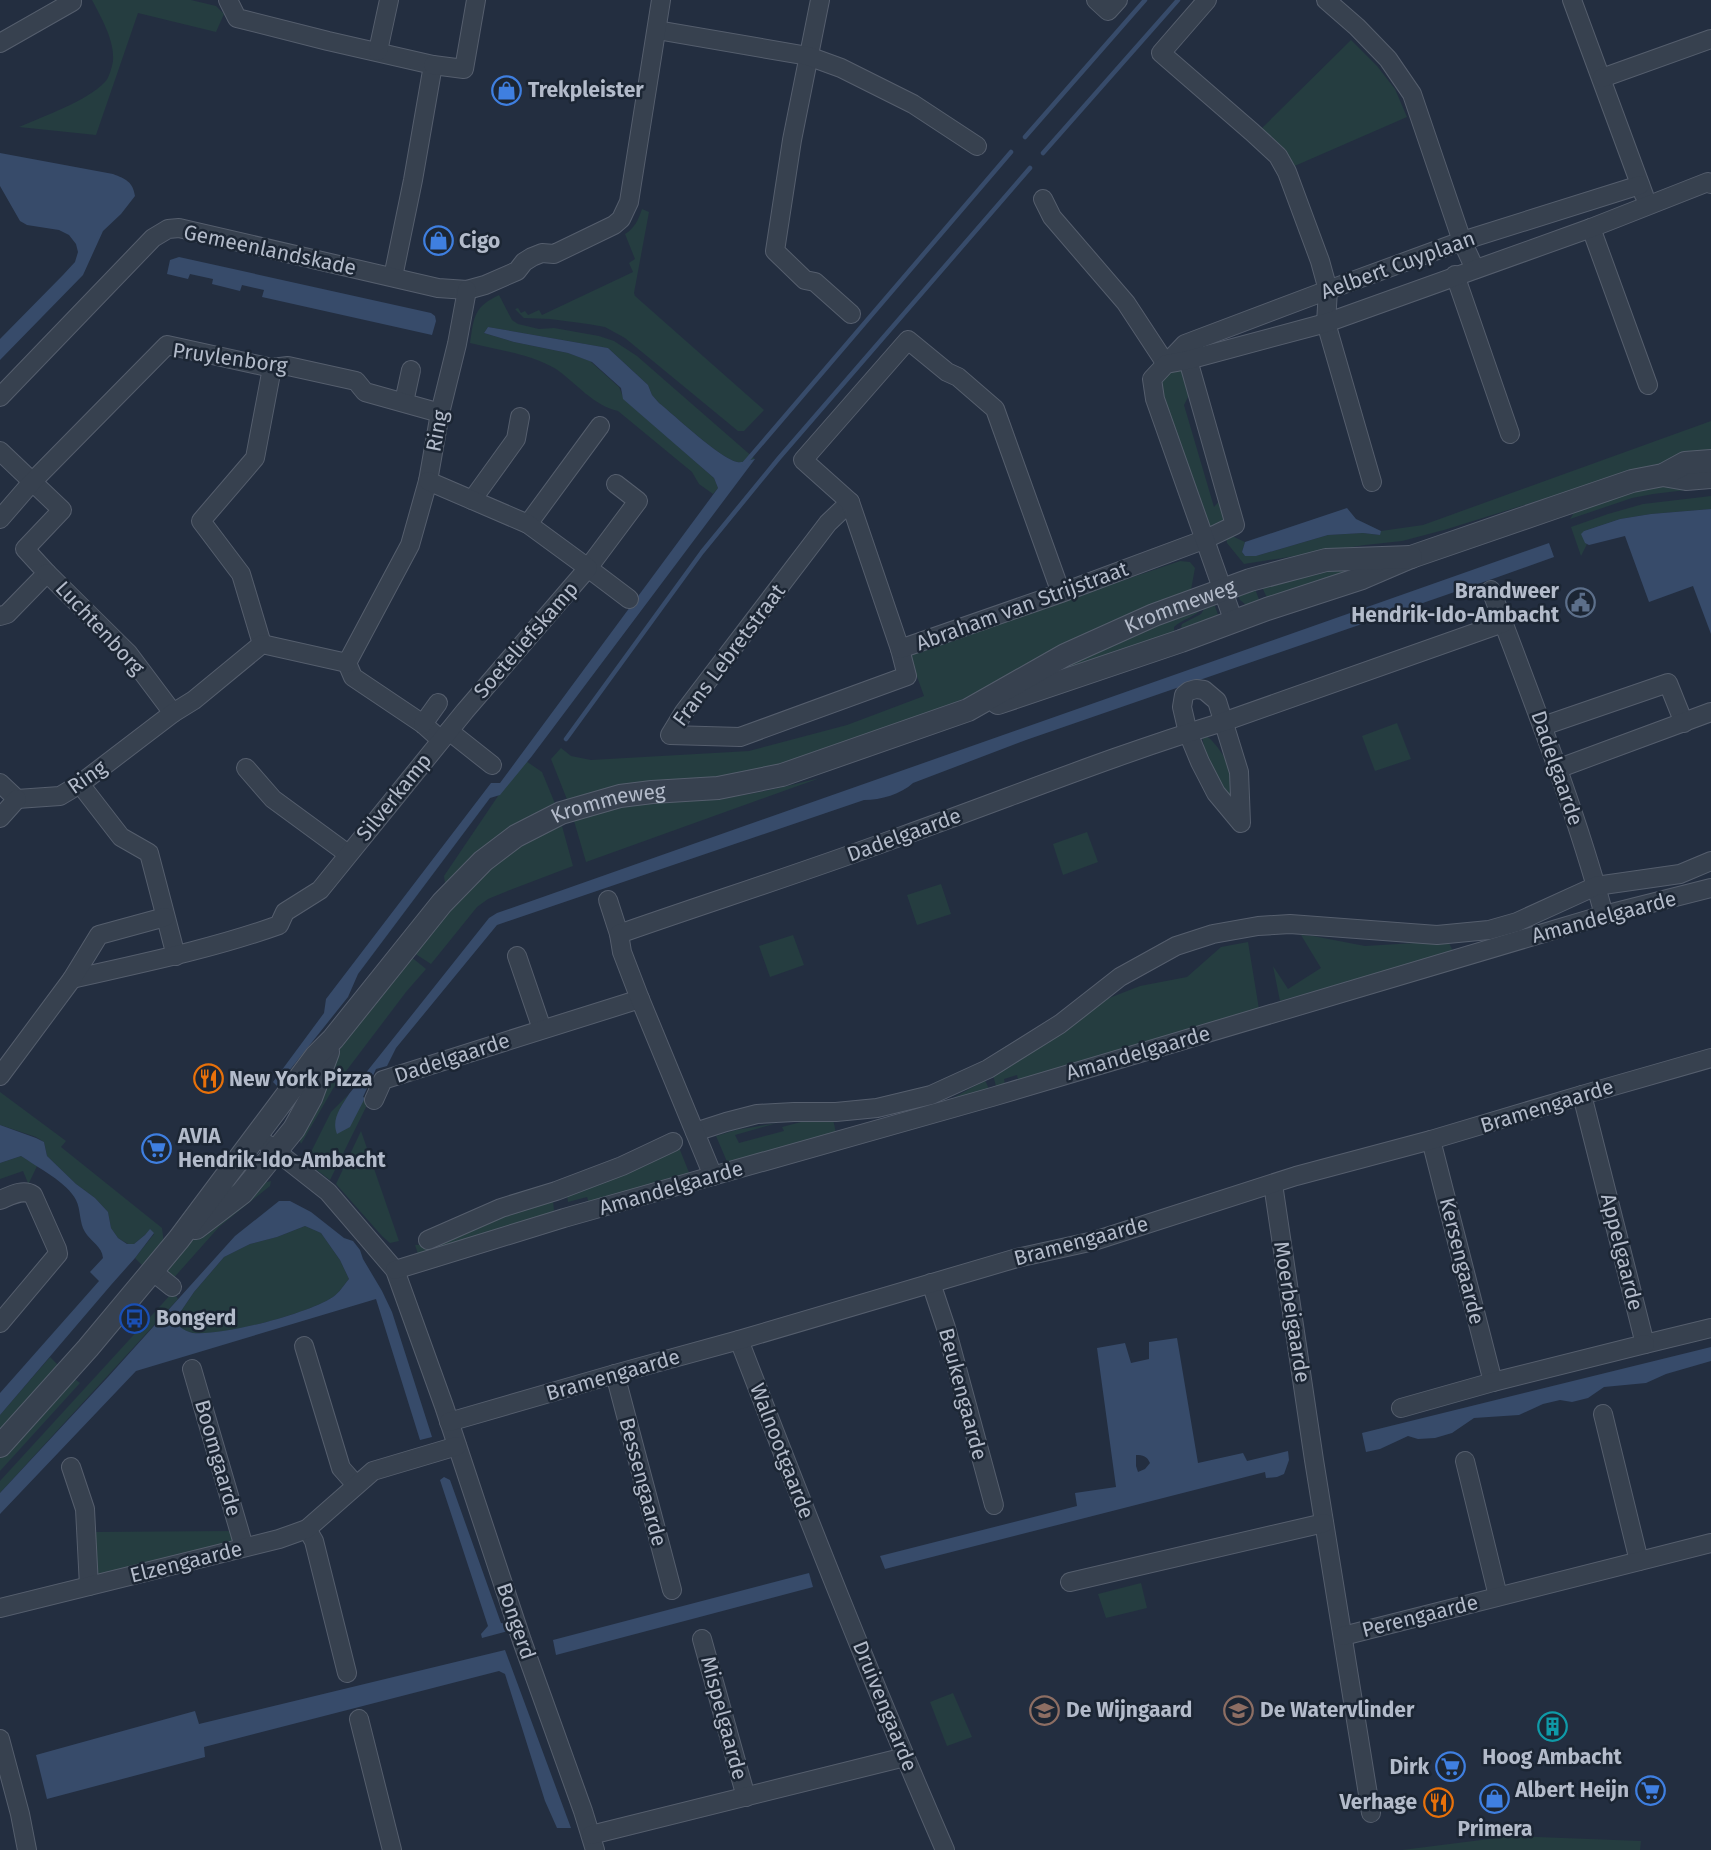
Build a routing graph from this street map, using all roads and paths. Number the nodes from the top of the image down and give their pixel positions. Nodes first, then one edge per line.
1 (72, 0) edge
2 (228, 0) edge
3 (389, 0) edge
4 (476, 0) edge
5 (662, 0) edge
6 (820, 0) edge
7 (1207, 0) edge
8 (1326, 0) edge
9 (1572, 0) edge
10 (657, 30) junction
11 (1711, 39) edge
12 (0, 43) edge
13 (378, 51) junction
14 (808, 56) junction
15 (433, 65) junction
16 (1602, 78) junction
17 (977, 146) dead end
18 (1711, 184) edge
19 (1640, 185) junction
20 (1043, 199) dead end
21 (1648, 205) junction
22 (1592, 228) junction
23 (1462, 241) junction
24 (1475, 269) junction
25 (1455, 276) junction
26 (393, 277) junction
27 (467, 290) junction
28 (1328, 290) junction
29 (851, 314) dead end
30 (1326, 323) junction
31 (1188, 360) junction
32 (1166, 364) junction
33 (272, 368) junction
34 (411, 370) dead end
35 (1648, 385) dead end
36 (0, 397) edge
37 (404, 402) junction
38 (440, 413) junction
39 (520, 417) dead end
40 (600, 426) dead end
41 (1510, 434) dead end
42 (0, 451) edge
43 (1711, 461) edge
44 (1663, 475) junction
45 (1711, 477) edge
46 (428, 481) junction
47 (32, 482) junction
48 (1372, 482) dead end
49 (616, 484) dead end
50 (472, 500) junction
51 (850, 502) junction
52 (0, 519) edge
53 (528, 524) junction
54 (1206, 539) junction
55 (1411, 556) junction
56 (588, 568) junction
57 (47, 573) junction
58 (1491, 590) dead end
59 (1223, 591) junction
60 (1061, 593) junction
61 (628, 599) dead end
62 (0, 616) edge
63 (1234, 622) junction
64 (1503, 623) junction
65 (262, 644) junction
66 (900, 649) junction
67 (347, 663) junction
68 (438, 703) dead end
69 (968, 710) junction
70 (465, 711) joint
71 (1711, 712) edge
72 (173, 713) junction
73 (1223, 722) junction
74 (1684, 723) junction
75 (423, 724) junction
76 (1543, 726) junction
77 (1188, 733) junction
78 (445, 735) junction
79 (492, 765) dead end
80 (246, 768) dead end
81 (1557, 769) junction
82 (0, 783) edge
83 (80, 784) junction
84 (17, 799) junction
85 (0, 818) edge
86 (348, 854) junction
87 (1710, 867) edge
88 (1596, 886) junction
89 (1711, 888) edge
90 (608, 900) dead end
91 (1604, 915) junction
92 (165, 916) junction
93 (619, 934) junction
94 (176, 956) junction
95 (517, 956) dead end
96 (72, 979) junction
97 (640, 999) junction
98 (542, 1029) junction
99 (333, 1039) junction
100 (1711, 1058) edge
101 (0, 1076) edge
102 (1582, 1095) junction
103 (374, 1100) dead end
104 (695, 1132) junction
105 (255, 1135) junction
106 (1431, 1140) junction
107 (673, 1142) dead end
108 (277, 1151) junction
109 (713, 1176) junction
110 (1273, 1184) junction
111 (555, 1191) junction
112 (0, 1200) edge
113 (564, 1218) junction
114 (179, 1239) junction
115 (428, 1240) dead end
116 (395, 1270) junction
117 (152, 1271) junction
118 (931, 1283) junction
119 (172, 1287) dead end
120 (0, 1323) edge
121 (1711, 1328) edge
122 (739, 1340) junction
123 (1646, 1344) junction
124 (304, 1347) dead end
125 (192, 1369) dead end
126 (615, 1374) junction
127 (1493, 1382) junction
128 (1401, 1408) dead end
129 (1603, 1414) dead end
130 (449, 1422) junction
131 (0, 1446) edge
132 (457, 1446) junction
133 (1465, 1461) dead end
134 (71, 1467) dead end
135 (356, 1485) junction
136 (994, 1505) dead end
137 (1324, 1523) junction
138 (307, 1529) junction
139 (1711, 1544) edge
140 (244, 1547) junction
141 (1639, 1561) junction
142 (826, 1562) joint
143 (1070, 1582) dead end
144 (89, 1586) junction
145 (672, 1590) dead end
146 (1498, 1596) junction
147 (0, 1608) edge
148 (1343, 1636) junction
149 (702, 1639) dead end
150 (346, 1673) dead end
151 (359, 1719) dead end
152 (0, 1739) edge
153 (905, 1757) junction
154 (746, 1797) junction
155 (1371, 1813) dead end
156 (590, 1845) edge
157 (27, 1850) edge
158 (392, 1850) edge
159 (945, 1850) edge

1 - 12 street
2 - 13 street
3 - 13 street
4 - 15 street
5 - 10 street
6 - 14 street
7 - 28 street
8 - 23 street
9 - 16 street
10 - 14 street
10 - 27 street
11 - 16 street
13 - 15 street
14 - 17 street
14 - 29 street
15 - 26 street
16 - 19 street
18 - 21 street, Aelbert Cuyplaan
19 - 21 street
19 - 23 street, Aelbert Cuyplaan
20 - 32 street
21 - 22 street, Aelbert Cuyplaan
22 - 24 street, Aelbert Cuyplaan
22 - 35 street
23 - 24 street
23 - 28 street, Aelbert Cuyplaan
24 - 25 street, Aelbert Cuyplaan
25 - 30 street, Aelbert Cuyplaan
25 - 41 street
26 - 27 street
26 - 36 street, Gemeenlandskade
27 - 38 street, Ring
28 - 30 street
28 - 32 street, Aelbert Cuyplaan
30 - 31 street, Aelbert Cuyplaan
30 - 48 street
31 - 32 street, Aelbert Cuyplaan
31 - 54 street
32 - 54 street, Aelbert Cuyplaan
33 - 37 street, Pruylenborg
33 - 47 street, Pruylenborg
33 - 65 street
34 - 37 street
37 - 38 street, Pruylenborg
38 - 46 street, Ring
39 - 50 street
40 - 53 street
42 - 47 street
43 - 44 street, Krommeweg
44 - 45 street, Krommeweg
44 - 55 street, Krommeweg
46 - 50 street, Soeteliefskamp
46 - 67 street, Ring
47 - 52 street, Pruylenborg
47 - 57 street
49 - 56 street, Soeteliefskamp
50 - 53 street, Soeteliefskamp
51 - 60 street, Abraham van Strijstraat
51 - 66 street, Abraham van Strijstraat
51 - 66 street, Frans Lebretstraat
53 - 56 street, Soeteliefskamp
54 - 59 street, Aelbert Cuyplaan
54 - 60 street, Abraham van Strijstraat
55 - 59 street, Krommeweg
55 - 63 street, Krommeweg
56 - 61 street, Soeteliefskamp
56 - 70 street, Soeteliefskamp
57 - 62 street
57 - 72 street, Luchtenborg
58 - 64 street, Dadelgaarde
59 - 63 street, Aelbert Cuyplaan
59 - 69 street, Krommeweg
60 - 66 street, Abraham van Strijstraat
63 - 69 street, Krommeweg
64 - 73 street, Dadelgaarde
64 - 76 street, Dadelgaarde
65 - 67 street
65 - 72 street, Ring
67 - 75 street, Silverkamp
68 - 75 street, Silverkamp
69 - 99 street, Krommeweg
70 - 78 street, Silverkamp
71 - 74 street
72 - 83 street, Ring
73 - 77 street, Dadelgaarde
73 - 77 street
73 - 77 street
74 - 76 street
74 - 81 street
75 - 78 street, Silverkamp
76 - 81 street, Dadelgaarde
77 - 93 street, Dadelgaarde
78 - 79 street, Silverkamp
78 - 86 street, Silverkamp
80 - 86 street, Silverkamp
81 - 88 street, Dadelgaarde
82 - 84 street
83 - 84 street, Ring
83 - 92 street
84 - 85 street
86 - 94 street, Silverkamp
87 - 88 street, Amandelgaarde
88 - 91 street, Dadelgaarde
88 - 104 street, Amandelgaarde
89 - 91 street, Amandelgaarde
90 - 93 street
91 - 109 street, Amandelgaarde
92 - 94 street
92 - 96 street
93 - 97 street
94 - 96 street, Silverkamp
95 - 98 street
96 - 101 street
97 - 98 street, Dadelgaarde
97 - 104 street
98 - 103 street, Dadelgaarde
99 - 105 street, Krommeweg
99 - 108 street, Krommeweg
100 - 102 street, Bramengaarde
102 - 106 street, Bramengaarde
102 - 123 street, Appelgaarde
104 - 109 street
105 - 108 street, Bongerd
105 - 114 street, Krommeweg
106 - 110 street, Bramengaarde
106 - 127 street, Kersengaarde
107 - 111 street, Amandelgaarde
108 - 114 street, Krommeweg
108 - 116 street, Bongerd
109 - 113 street, Amandelgaarde
110 - 118 street, Bramengaarde
110 - 137 street, Moerbeigaarde
111 - 113 street
111 - 115 street, Amandelgaarde
112 - 120 street
113 - 116 street, Amandelgaarde
114 - 117 street, Krommeweg
116 - 130 street, Bongerd
117 - 119 street
117 - 131 street, Krommeweg
118 - 122 street, Bramengaarde
118 - 136 street, Beukengaarde
121 - 123 street
122 - 126 street, Bramengaarde
122 - 142 street, Walnootgaarde
123 - 127 street
124 - 135 street
125 - 140 street, Boomgaarde
126 - 130 street, Bramengaarde
126 - 145 street, Bessengaarde
127 - 128 street
129 - 141 street
130 - 132 street, Bongerd
132 - 135 street, Elzengaarde
132 - 156 street, Bongerd
133 - 146 street, Perengaarde
134 - 144 street
135 - 138 street, Elzengaarde
137 - 143 street
137 - 148 street
138 - 140 street, Elzengaarde
138 - 150 street
139 - 141 street, Perengaarde
140 - 144 street, Elzengaarde
141 - 146 street, Perengaarde
142 - 153 street, Druivengaarde
144 - 147 street, Elzengaarde
146 - 148 street, Perengaarde
148 - 155 street
149 - 154 street, Mispelgaarde
151 - 158 street
152 - 157 street
153 - 154 street, Mispelgaarde
153 - 159 street, Druivengaarde
154 - 156 street, Mispelgaarde

